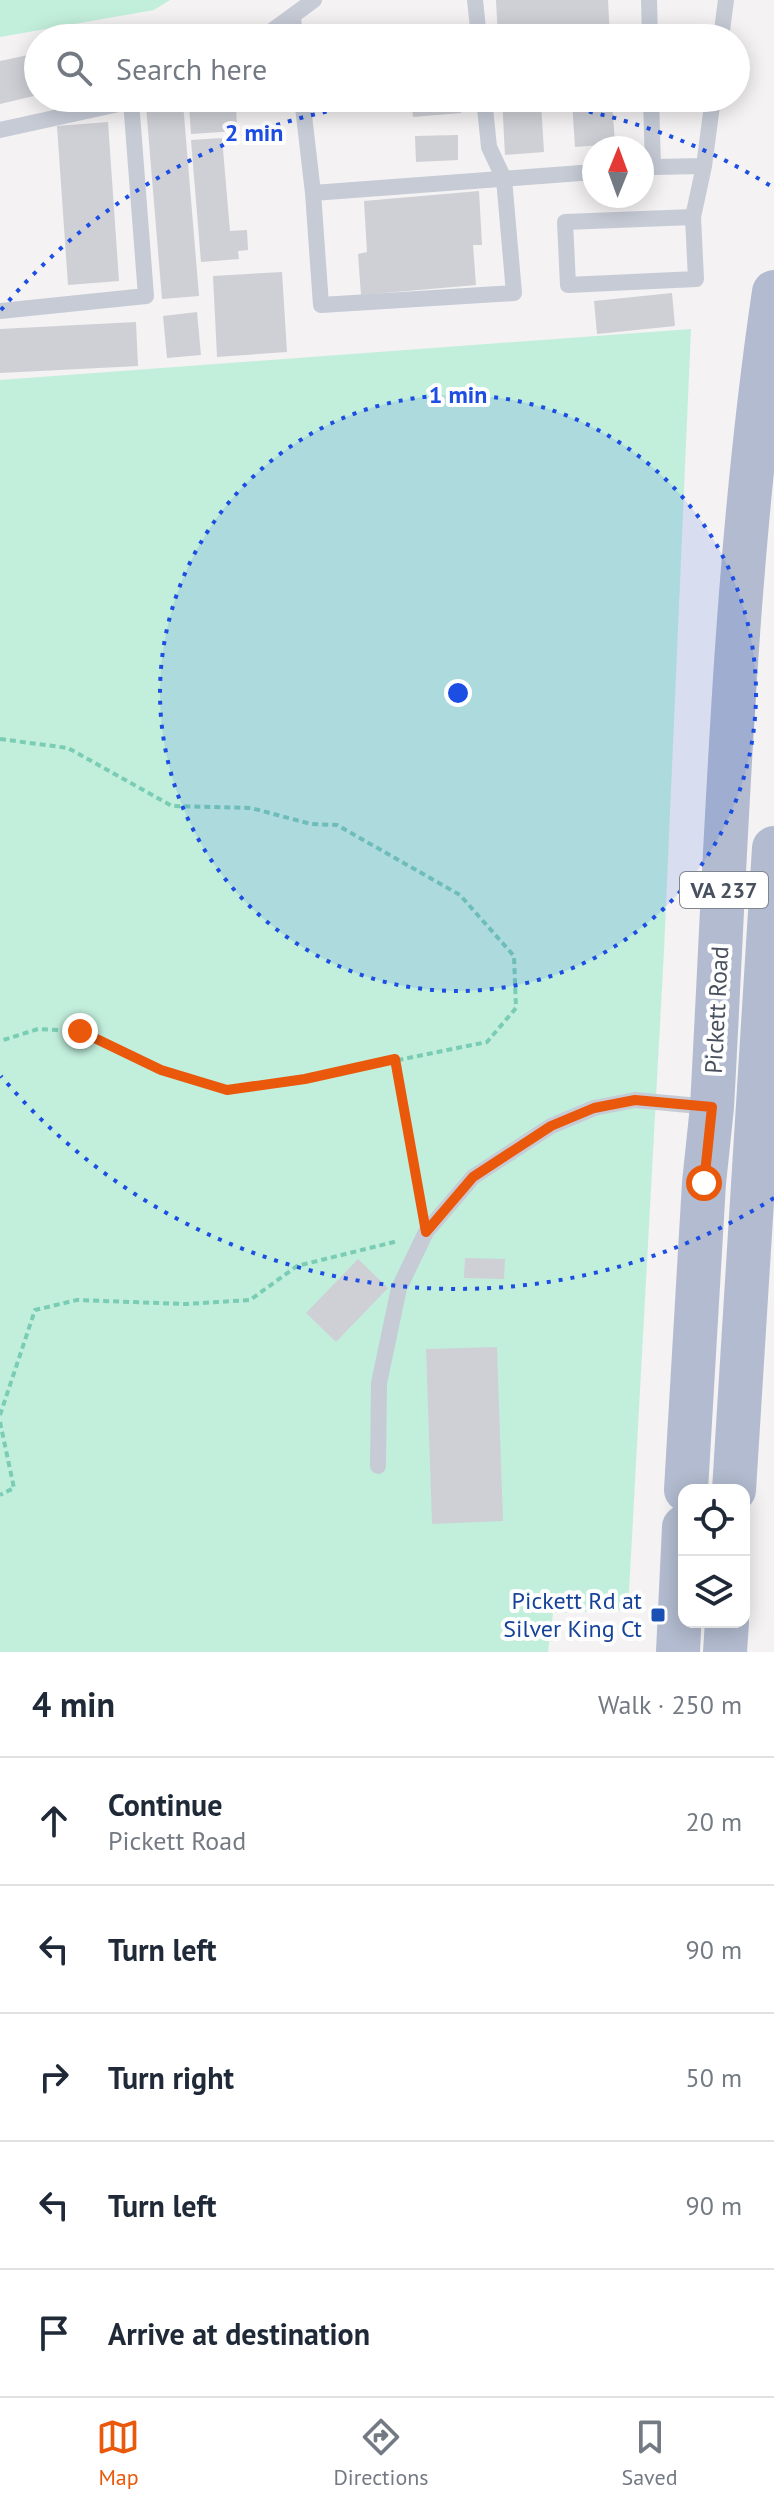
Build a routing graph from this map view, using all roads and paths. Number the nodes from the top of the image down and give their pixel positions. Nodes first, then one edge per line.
1 (314, 0) edge
2 (475, 0) edge
3 (649, 0) edge
4 (726, 0) edge
5 (293, 16) junction
6 (282, 24) edge
7 (294, 24) edge
8 (478, 24) edge
9 (650, 24) edge
10 (723, 24) edge
11 (83, 112) edge
12 (139, 112) edge
13 (304, 112) edge
14 (485, 112) edge
15 (650, 112) edge
16 (711, 112) edge
17 (0, 130) edge
18 (649, 136) edge
19 (704, 166) junction
20 (654, 168) edge
21 (582, 173) edge
22 (504, 179) junction
23 (313, 193) junction
24 (693, 217) junction
25 (774, 292) edge
26 (0, 311) edge
27 (0, 739) edge
28 (774, 848) edge
29 (0, 1041) edge
30 (395, 1059) junction
31 (712, 1107) junction
32 (426, 1232) junction
33 (0, 1415) edge
34 (0, 1422) edge
35 (378, 1466) dead end
36 (686, 1484) edge
37 (734, 1484) edge
38 (0, 1495) edge
39 (683, 1556) edge
40 (727, 1628) edge
41 (678, 1652) edge
42 (725, 1652) edge

1 - 5 lane
2 - 8 lane
3 - 9 lane
4 - 10 lane
5 - 6 lane
5 - 7 lane
11 - 17 lane
12 - 26 lane
13 - 23 lane
14 - 22 lane
15 - 18 lane
16 - 19 lane
19 - 20 lane
19 - 24 lane
21 - 22 lane
22 - 23 lane
22 - 23 lane
24 - 24 lane
25 - 31 main road, Pickett Road / VA 237
27 - 30 path
28 - 37 main road, Pickett Road / VA 237
29 - 30 path
30 - 32 path
31 - 32 lane
31 - 36 main road, Pickett Road / VA 237
32 - 33 path
32 - 35 lane
34 - 38 path
39 - 41 main road
40 - 42 main road

